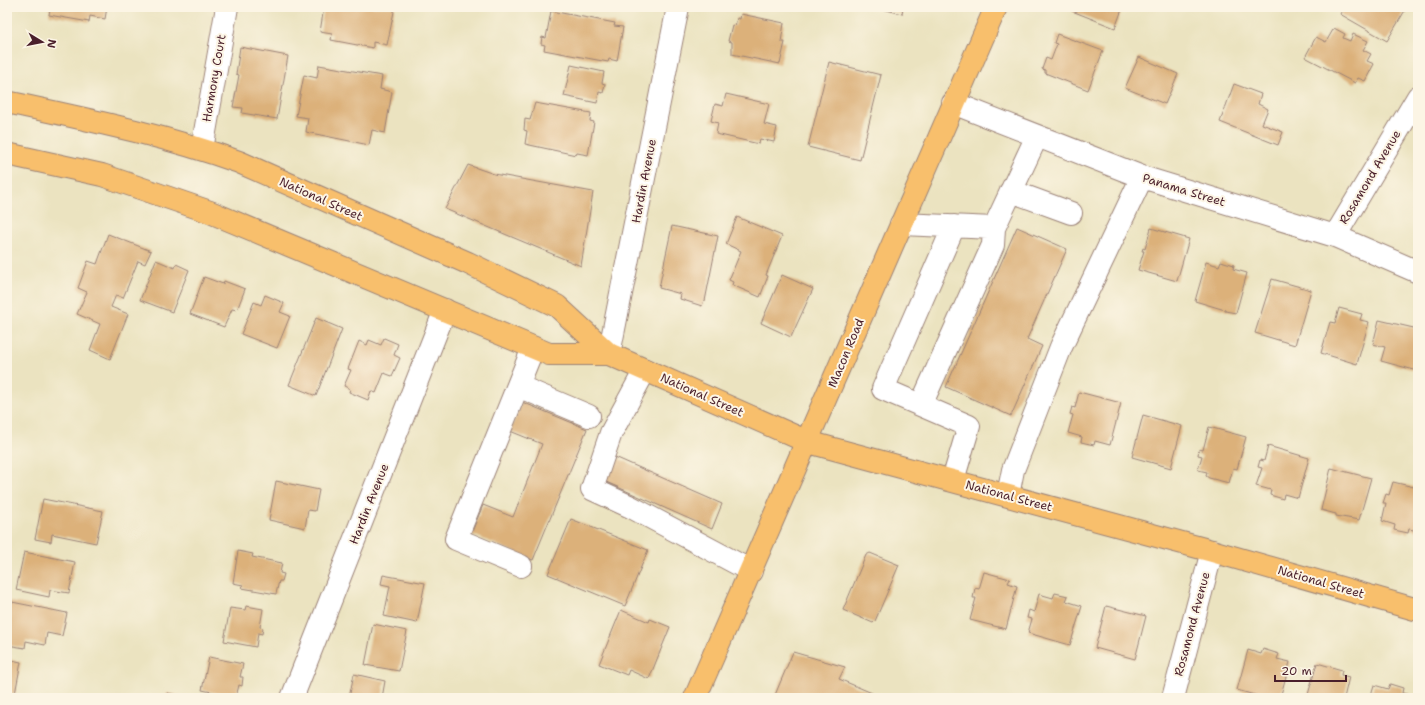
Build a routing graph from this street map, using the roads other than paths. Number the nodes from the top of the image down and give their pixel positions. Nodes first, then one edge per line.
1 (227, 7) edge
2 (678, 7) edge
3 (996, 7) edge
4 (1418, 97) edge
5 (7, 102) edge
6 (953, 103) junction
7 (1037, 136) junction
8 (202, 149) junction
9 (7, 154) edge
10 (1142, 177) junction
11 (1011, 191) junction
12 (1071, 213) dead end
13 (901, 224) junction
14 (954, 226) junction
15 (994, 228) junction
16 (1334, 236) junction
17 (1418, 272) edge
18 (445, 310) junction
19 (533, 348) junction
20 (609, 354) junction
21 (645, 370) junction
22 (518, 386) junction
23 (921, 405) junction
24 (589, 416) dead end
25 (808, 442) junction
26 (953, 480) junction
27 (1008, 495) junction
28 (1212, 551) junction
29 (521, 566) dead end
30 (751, 571) junction
31 (1418, 610) edge
32 (292, 698) edge
33 (696, 698) edge
34 (1173, 698) edge

1 - 8 street, Harmony Court
2 - 20 street, Hardin Avenue
3 - 6 main road, Macon Road
4 - 16 street, Rosamond Avenue
5 - 8 main road, National Street
6 - 7 street, Panama Street
6 - 13 main road, Macon Road
7 - 10 street, Panama Street
7 - 11 street
8 - 20 main road, National Street
9 - 18 main road, National Street
10 - 16 street, Panama Street
10 - 27 street
11 - 12 street
11 - 15 street
13 - 14 street
13 - 25 main road, Macon Road
14 - 15 street
14 - 23 street
15 - 23 street
16 - 17 street, Panama Street
18 - 19 main road, National Street
18 - 32 street, Hardin Avenue
19 - 20 main road, National Street
19 - 22 street
20 - 21 main road, National Street
21 - 25 main road, National Street
21 - 30 street
22 - 24 street
22 - 29 street
23 - 26 street
25 - 26 main road, National Street
25 - 30 main road, Macon Road
26 - 27 main road, National Street
27 - 28 main road, National Street
28 - 31 main road, National Street
28 - 34 street, Rosamond Avenue
30 - 33 main road, Macon Road

